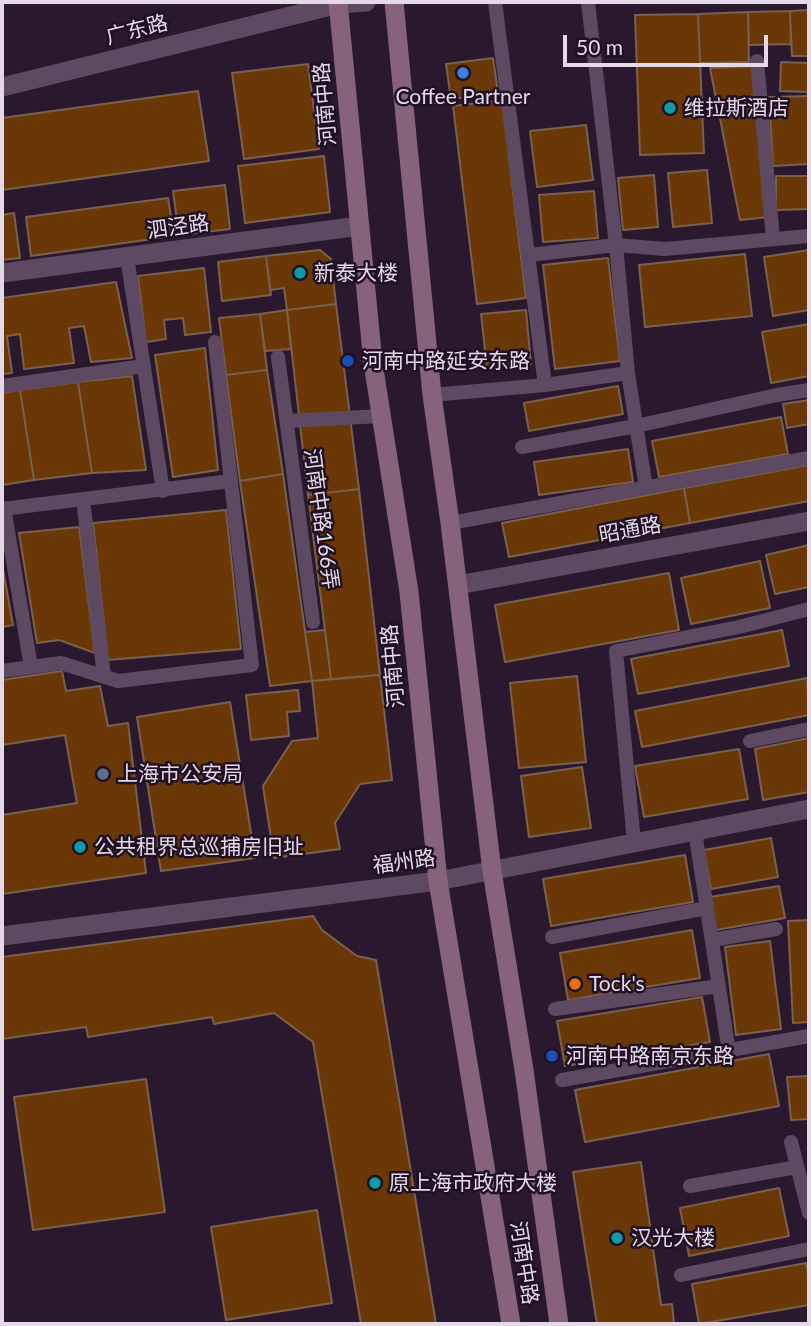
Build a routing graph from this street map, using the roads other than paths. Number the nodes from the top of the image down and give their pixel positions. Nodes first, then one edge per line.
1 (366, 2) edge
2 (394, 2) edge
3 (495, 2) edge
4 (588, 2) edge
5 (338, 3) edge
6 (757, 61) dead end
7 (2, 87) edge
8 (359, 226) junction
9 (809, 236) edge
10 (773, 239) junction
11 (616, 245) junction
12 (529, 255) junction
13 (127, 257) junction
14 (2, 274) edge
15 (215, 342) dead end
16 (278, 357) dead end
17 (144, 366) junction
18 (628, 373) junction
19 (545, 385) junction
20 (2, 386) edge
21 (809, 390) edge
22 (432, 395) junction
23 (381, 416) junction
24 (286, 421) junction
25 (636, 426) junction
26 (522, 447) dead end
27 (809, 458) edge
28 (231, 481) junction
29 (646, 488) junction
30 (163, 491) junction
31 (83, 499) junction
32 (3, 508) edge
33 (809, 521) edge
34 (450, 523) junction
35 (458, 585) junction
36 (809, 609) edge
37 (313, 622) dead end
38 (31, 667) junction
39 (2, 671) edge
40 (104, 676) junction
41 (809, 729) edge
42 (750, 741) dead end
43 (809, 808) edge
44 (695, 831) junction
45 (634, 842) junction
46 (492, 871) junction
47 (438, 881) junction
48 (707, 908) junction
49 (776, 929) dead end
50 (2, 936) edge
51 (552, 937) dead end
52 (712, 940) junction
53 (719, 986) junction
54 (555, 1009) dead end
55 (809, 1037) edge
56 (729, 1052) junction
57 (562, 1080) dead end
58 (791, 1142) dead end
59 (797, 1167) junction
60 (690, 1186) dead end
61 (809, 1213) edge
62 (809, 1250) edge
63 (681, 1275) dead end
64 (511, 1324) edge
65 (559, 1324) edge

1 - 5 street, 广东路
2 - 22 main road, 河南中路
3 - 12 lane
4 - 11 lane
5 - 7 street, 广东路
5 - 8 main road, 河南中路
6 - 10 lane
8 - 13 street, 泗泾路
8 - 23 main road, 河南中路
9 - 10 lane
10 - 11 lane
11 - 12 lane
11 - 18 lane
12 - 19 lane
13 - 14 street, 泗泾路
13 - 17 lane
15 - 28 lane
16 - 24 lane, 河南中路166弄
17 - 20 lane
17 - 30 lane
18 - 19 lane
18 - 25 lane
19 - 22 lane
21 - 25 lane
22 - 34 main road, 河南中路
23 - 24 lane, 河南中路166弄
23 - 47 main road, 河南中路
24 - 37 lane, 河南中路166弄
25 - 26 lane
25 - 29 lane
27 - 29 lane
28 - 30 lane
28 - 40 lane
29 - 34 lane
30 - 31 lane
31 - 32 lane
31 - 40 lane
32 - 38 lane
33 - 35 street, 昭通路
34 - 35 main road, 河南中路
35 - 46 main road, 河南中路
36 - 45 lane
38 - 39 lane
38 - 40 lane
41 - 42 lane
43 - 44 street, 福州路
44 - 45 street, 福州路
44 - 48 lane
45 - 46 street, 福州路
46 - 47 street, 福州路
46 - 65 main road, 河南中路
47 - 50 street, 福州路
47 - 64 main road, 河南中路
48 - 51 lane
48 - 52 lane
49 - 52 lane
52 - 53 lane
53 - 54 lane
53 - 56 lane
55 - 56 lane
56 - 57 lane
58 - 59 lane
59 - 60 lane
59 - 61 lane
62 - 63 lane

